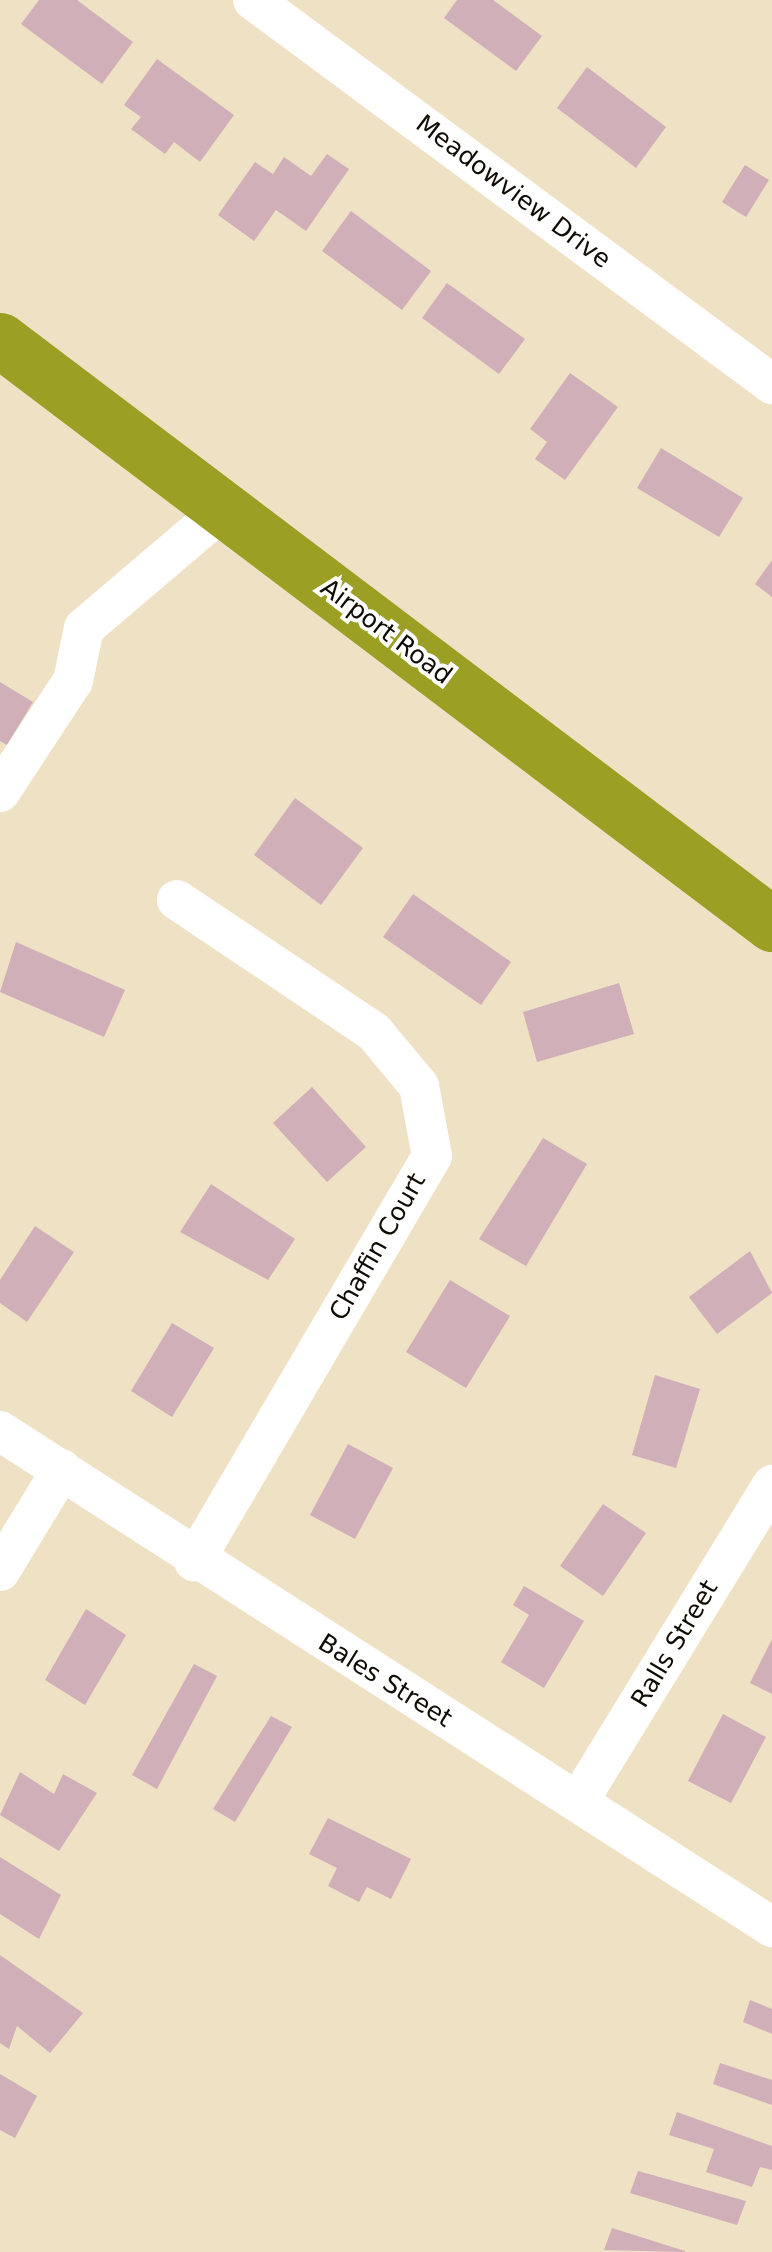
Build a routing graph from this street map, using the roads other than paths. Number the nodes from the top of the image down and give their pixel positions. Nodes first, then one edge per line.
1 (253, 0) edge
2 (0, 340) edge
3 (772, 384) edge
4 (224, 510) junction
5 (0, 792) edge
6 (177, 900) dead end
7 (772, 924) edge
8 (0, 1431) edge
9 (62, 1469) junction
10 (772, 1485) edge
11 (194, 1561) junction
12 (0, 1571) edge
13 (578, 1802) junction
14 (772, 1927) edge

1 - 3 street, Meadowview Drive
2 - 4 highway, Airport Road
4 - 5 street
4 - 7 highway, Airport Road
6 - 11 street, Chaffin Court
8 - 9 street, Bales Street
9 - 11 street, Bales Street
9 - 12 street
10 - 13 street, Ralls Street
11 - 13 street, Bales Street
13 - 14 street, Bales Street

